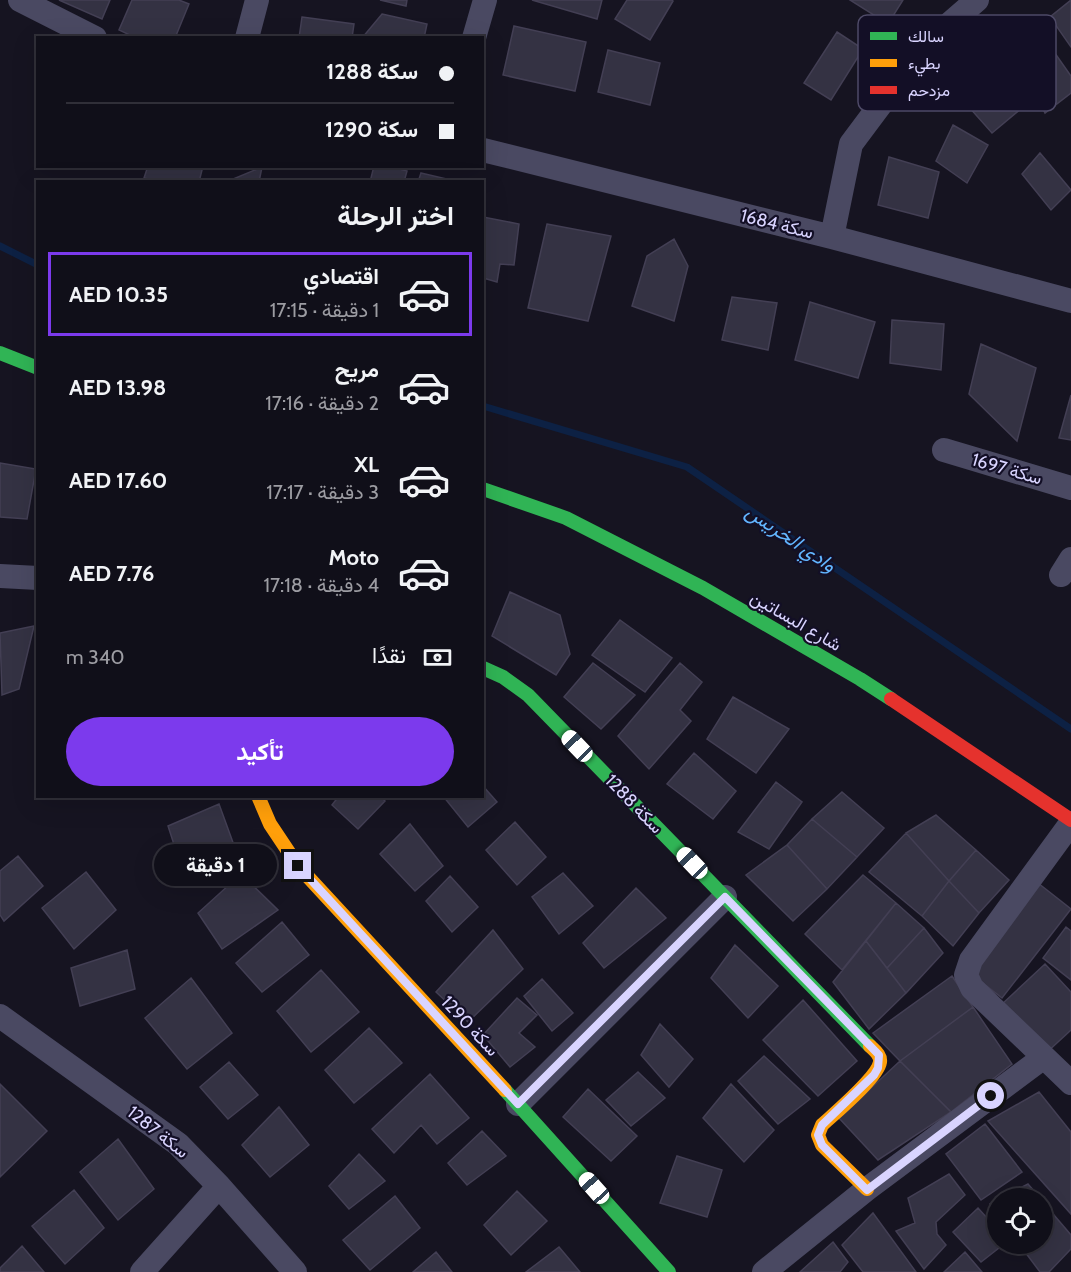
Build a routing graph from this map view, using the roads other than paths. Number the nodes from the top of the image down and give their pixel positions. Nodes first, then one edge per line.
1 (20, 0) edge
2 (257, 0) edge
3 (484, 0) edge
4 (977, 0) edge
5 (960, 15) edge
6 (91, 36) edge
7 (247, 36) edge
8 (475, 36) edge
9 (876, 111) edge
10 (484, 150) edge
11 (832, 237) junction
12 (1071, 301) edge
13 (0, 353) edge
14 (36, 367) edge
15 (944, 450) dead end
16 (1071, 488) edge
17 (484, 489) edge
18 (0, 576) edge
19 (36, 578) edge
20 (484, 668) edge
21 (259, 798) edge
22 (1071, 822) edge
23 (725, 897) junction
24 (0, 1016) edge
25 (1044, 1057) junction
26 (1070, 1081) edge
27 (518, 1104) junction
28 (219, 1186) junction
29 (867, 1190) junction
30 (142, 1272) edge
31 (295, 1272) edge
32 (669, 1272) edge
33 (764, 1272) edge

1 - 6 street
2 - 7 street
3 - 8 street
4 - 5 street
9 - 11 street
10 - 11 street, سكة 1684
11 - 12 street, سكة 1684
13 - 14 street
15 - 16 street, سكة 1697
17 - 22 street, شارع البساتين
18 - 19 street
20 - 23 street, سكة 1288
21 - 27 street, سكة 1290
22 - 25 street
23 - 27 street
23 - 29 street, سكة 1288
24 - 28 street, سكة 1287
25 - 26 street
25 - 29 street
27 - 32 street, سكة 1290
28 - 30 street
28 - 31 street, سكة 1287
29 - 33 street

